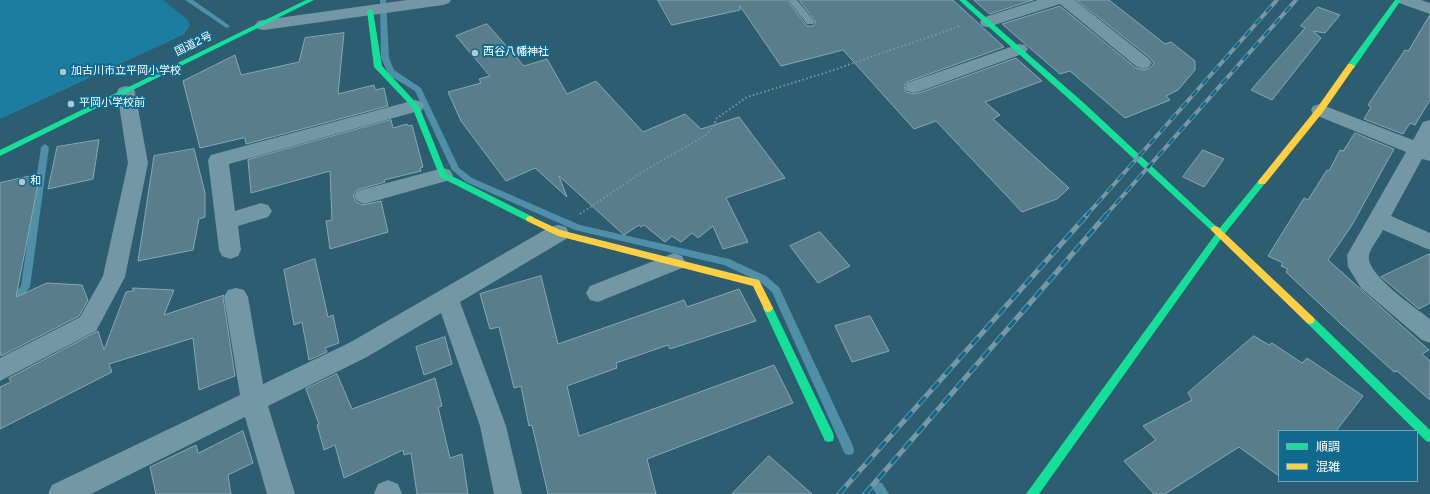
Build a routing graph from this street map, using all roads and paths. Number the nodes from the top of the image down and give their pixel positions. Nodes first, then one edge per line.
1 (311, 0) edge
2 (443, 0) edge
3 (792, 0) edge
4 (962, 0) edge
5 (1055, 0) edge
6 (1065, 0) edge
7 (1398, 0) edge
8 (1405, 0) edge
9 (1430, 9) edge
10 (372, 11) junction
11 (986, 20) junction
12 (810, 22) dead end
13 (264, 25) junction
14 (1019, 49) junction
15 (1143, 63) dead end
16 (914, 87) dead end
17 (126, 92) junction
18 (415, 106) junction
19 (1320, 110) junction
20 (1430, 127) edge
21 (1423, 151) edge
22 (0, 153) edge
23 (443, 175) junction
24 (364, 196) dead end
25 (262, 210) dead end
26 (1378, 219) junction
27 (226, 222) junction
28 (558, 233) junction
29 (1220, 234) junction
30 (1430, 242) edge
31 (230, 250) dead end
32 (674, 262) junction
33 (598, 293) dead end
34 (236, 297) dead end
35 (447, 297) junction
36 (1430, 333) edge
37 (0, 370) edge
38 (253, 400) junction
39 (829, 437) dead end
40 (1430, 438) edge
41 (62, 494) edge
42 (281, 494) edge
43 (508, 494) edge
44 (1032, 494) edge

1 - 13 main road, 国道2号
2 - 10 street
3 - 12 lane
4 - 11 main road
5 - 11 street
6 - 15 street
7 - 19 main road
8 - 9 street
10 - 13 street
10 - 18 main road
11 - 14 main road
11 - 28 path
13 - 17 main road, 国道2号
14 - 16 street
14 - 29 main road
17 - 22 main road, 国道2号
17 - 37 street
18 - 23 main road
18 - 27 street
19 - 21 street
19 - 29 main road
20 - 21 street
21 - 26 street
23 - 24 street
23 - 28 main road
25 - 27 street
26 - 30 street
26 - 36 street
27 - 31 street
28 - 32 main road
28 - 35 street
29 - 40 main road
29 - 44 main road
32 - 33 street
32 - 39 main road
34 - 38 street
35 - 38 street
35 - 43 street
38 - 41 street
38 - 42 street

